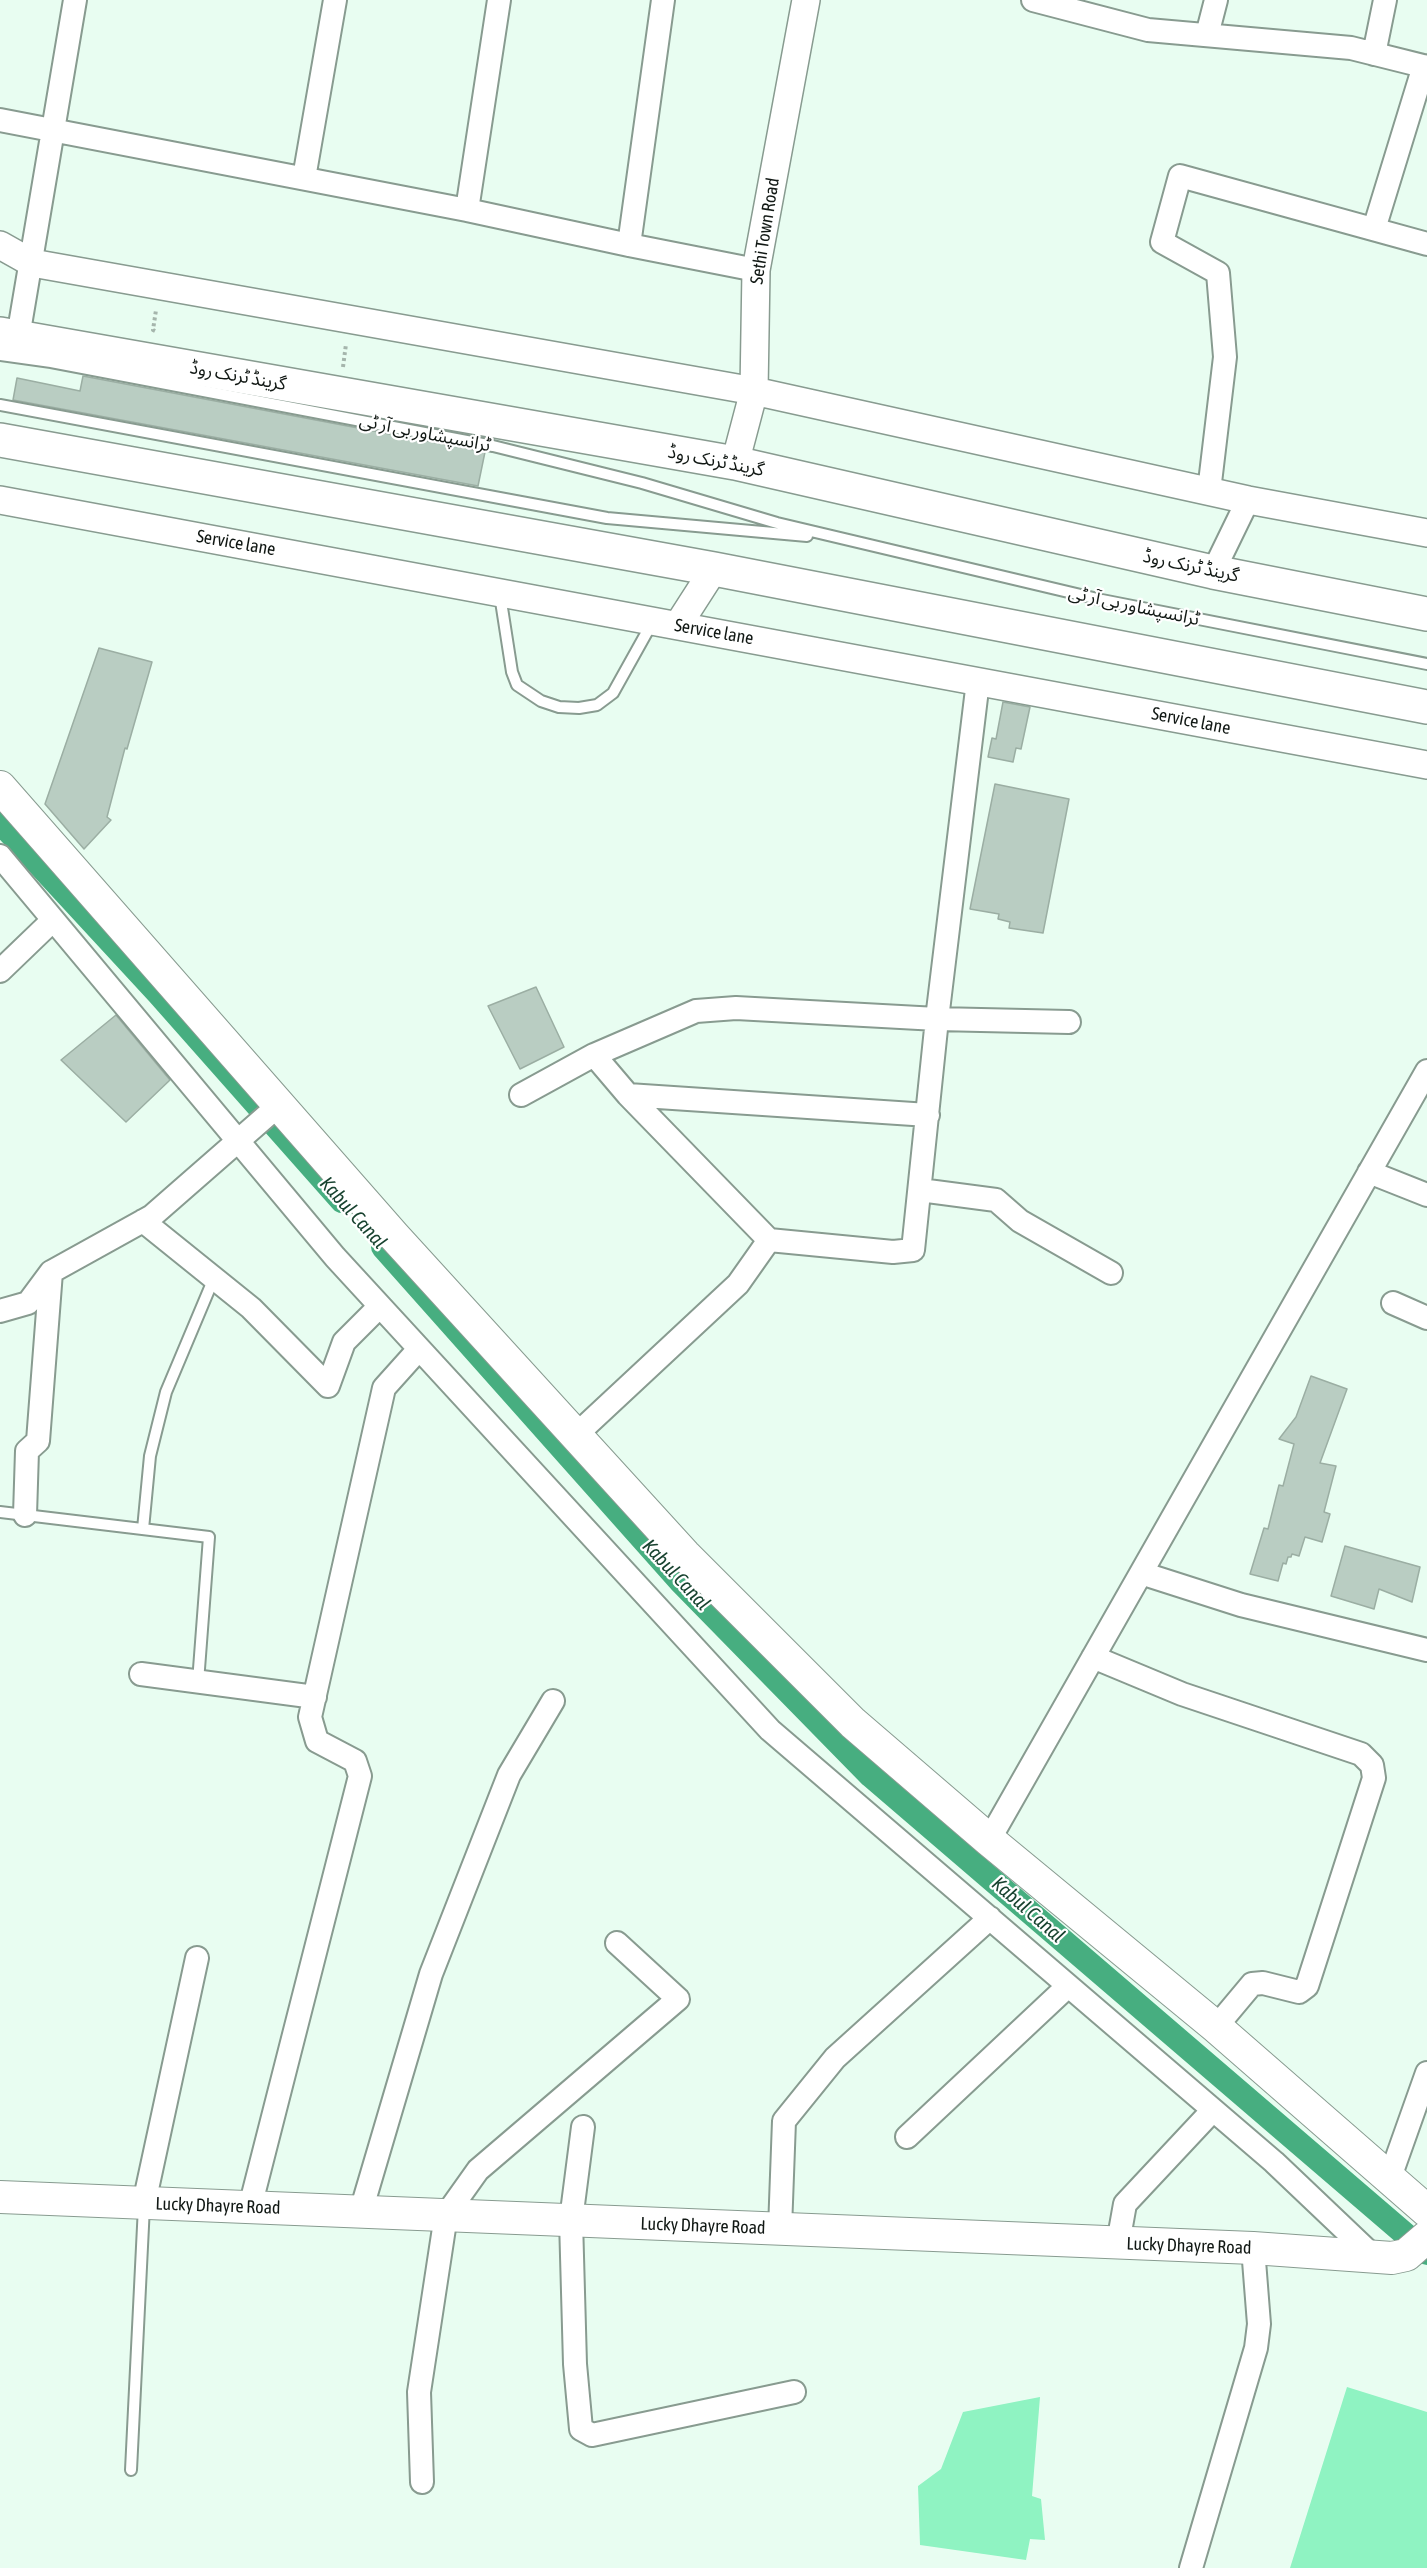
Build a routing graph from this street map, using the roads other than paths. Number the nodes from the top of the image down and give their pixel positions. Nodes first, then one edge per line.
1 (75, 0) edge
2 (335, 0) edge
3 (499, 0) edge
4 (663, 0) edge
5 (806, 0) edge
6 (1033, 0) edge
7 (1216, 0) edge
8 (1385, 0) edge
9 (1207, 35) junction
10 (1374, 54) junction
11 (1426, 67) edge
12 (0, 120) edge
13 (54, 130) junction
14 (304, 178) junction
15 (467, 210) junction
16 (1374, 229) junction
17 (1427, 244) edge
18 (0, 245) edge
19 (629, 245) junction
20 (32, 263) junction
21 (756, 270) junction
22 (6, 342) edge
23 (754, 390) junction
24 (0, 405) edge
25 (0, 440) edge
26 (735, 463) junction
27 (1209, 491) junction
28 (0, 500) edge
29 (1248, 500) junction
30 (1427, 532) edge
31 (844, 539) junction
32 (714, 569) junction
33 (1213, 572) junction
34 (500, 592) junction
35 (1427, 614) edge
36 (665, 623) junction
37 (1427, 664) edge
38 (978, 681) junction
39 (1427, 707) edge
40 (1427, 765) edge
41 (0, 787) edge
42 (0, 856) edge
43 (52, 921) junction
44 (0, 971) edge
45 (937, 1019) junction
46 (1069, 1022) dead end
47 (594, 1055) junction
48 (1427, 1071) edge
49 (521, 1095) dead end
50 (628, 1095) junction
51 (278, 1106) junction
52 (928, 1116) junction
53 (238, 1139) junction
54 (1369, 1172) junction
55 (920, 1190) junction
56 (1427, 1195) edge
57 (143, 1221) junction
58 (769, 1240) junction
59 (51, 1272) junction
60 (1111, 1272) dead end
61 (214, 1278) junction
62 (1393, 1304) dead end
63 (380, 1306) junction
64 (0, 1311) edge
65 (1427, 1318) edge
66 (419, 1349) junction
67 (577, 1434) junction
68 (0, 1512) edge
69 (25, 1515) junction
70 (142, 1529) junction
71 (1141, 1573) junction
72 (1427, 1650) edge
73 (1093, 1657) junction
74 (141, 1674) dead end
75 (198, 1682) junction
76 (315, 1697) junction
77 (553, 1701) dead end
78 (989, 1840) junction
79 (990, 1918) junction
80 (616, 1942) dead end
81 (197, 1958) dead end
82 (1068, 1986) junction
83 (1216, 2027) junction
84 (1427, 2073) edge
85 (1213, 2110) junction
86 (582, 2127) dead end
87 (907, 2137) dead end
88 (1389, 2180) junction
89 (0, 2196) edge
90 (144, 2203) junction
91 (250, 2207) junction
92 (361, 2211) junction
93 (1427, 2211) edge
94 (446, 2215) junction
95 (571, 2220) junction
96 (780, 2229) junction
97 (1118, 2243) junction
98 (1416, 2246) edge
99 (1253, 2248) junction
100 (1375, 2258) junction
101 (794, 2392) dead end
102 (131, 2470) dead end
103 (422, 2482) dead end
104 (1191, 2568) edge

1 - 13 street
2 - 14 street
3 - 15 street
4 - 19 street
5 - 21 street, Sethi Town Road
6 - 9 street
7 - 9 street
8 - 10 street
9 - 10 street
10 - 11 street
11 - 16 street
12 - 13 street
13 - 14 street
13 - 20 street
14 - 15 street
15 - 19 street
16 - 17 street
16 - 27 street
18 - 20 street
19 - 21 street
20 - 22 street
20 - 23 street
21 - 23 street, Sethi Town Road
22 - 26 highway, گرینڈ ٹرنک روڈ
22 - 31 lane, ٹرانسپشاور بی آر ٹی
23 - 26 street, Sethi Town Road
23 - 27 street
24 - 31 lane, ٹرانسپشاور بی آر ٹی
25 - 32 highway
26 - 33 highway, گرینڈ ٹرنک روڈ
27 - 29 street
28 - 34 street, Service lane
29 - 30 street
29 - 33 street
31 - 37 lane, ٹرانسپشاور بی آر ٹی
32 - 36 street
32 - 39 highway
33 - 35 highway, گرینڈ ٹرنک روڈ
34 - 36 street, Service lane
34 - 36 lane
36 - 38 street, Service lane
38 - 40 street, Service lane
38 - 45 street
41 - 51 main road
42 - 43 street
43 - 44 street
43 - 53 street
45 - 46 street
45 - 47 street
45 - 52 street
47 - 49 street
47 - 50 street
48 - 54 street
50 - 52 street
50 - 58 street
51 - 53 street
51 - 67 main road
52 - 55 street
53 - 57 street
53 - 63 street
54 - 56 street
54 - 71 street
55 - 58 street
55 - 60 street
57 - 59 street
57 - 61 street
58 - 67 street
59 - 64 street
59 - 69 street
61 - 63 street
61 - 70 lane
62 - 65 street
63 - 66 street
66 - 76 street
66 - 79 street
67 - 78 main road
68 - 69 lane
69 - 70 lane
70 - 75 lane
71 - 72 street
71 - 73 street
73 - 78 street
73 - 83 street
74 - 75 street
75 - 76 street
76 - 91 street
77 - 92 street
78 - 83 main road
79 - 82 street
79 - 96 street
80 - 94 street
81 - 90 street
82 - 85 street
82 - 87 street
83 - 88 main road
84 - 88 street
85 - 97 street
85 - 100 street
86 - 95 street
88 - 93 main road
89 - 90 main road, Lucky Dhayre Road
90 - 91 main road, Lucky Dhayre Road
90 - 102 lane
91 - 92 main road, Lucky Dhayre Road
92 - 94 main road, Lucky Dhayre Road
94 - 95 main road, Lucky Dhayre Road
94 - 103 street
95 - 96 main road, Lucky Dhayre Road
95 - 101 street
96 - 97 main road, Lucky Dhayre Road
97 - 99 main road, Lucky Dhayre Road
98 - 100 main road, Lucky Dhayre Road
99 - 100 main road, Lucky Dhayre Road
99 - 104 street

